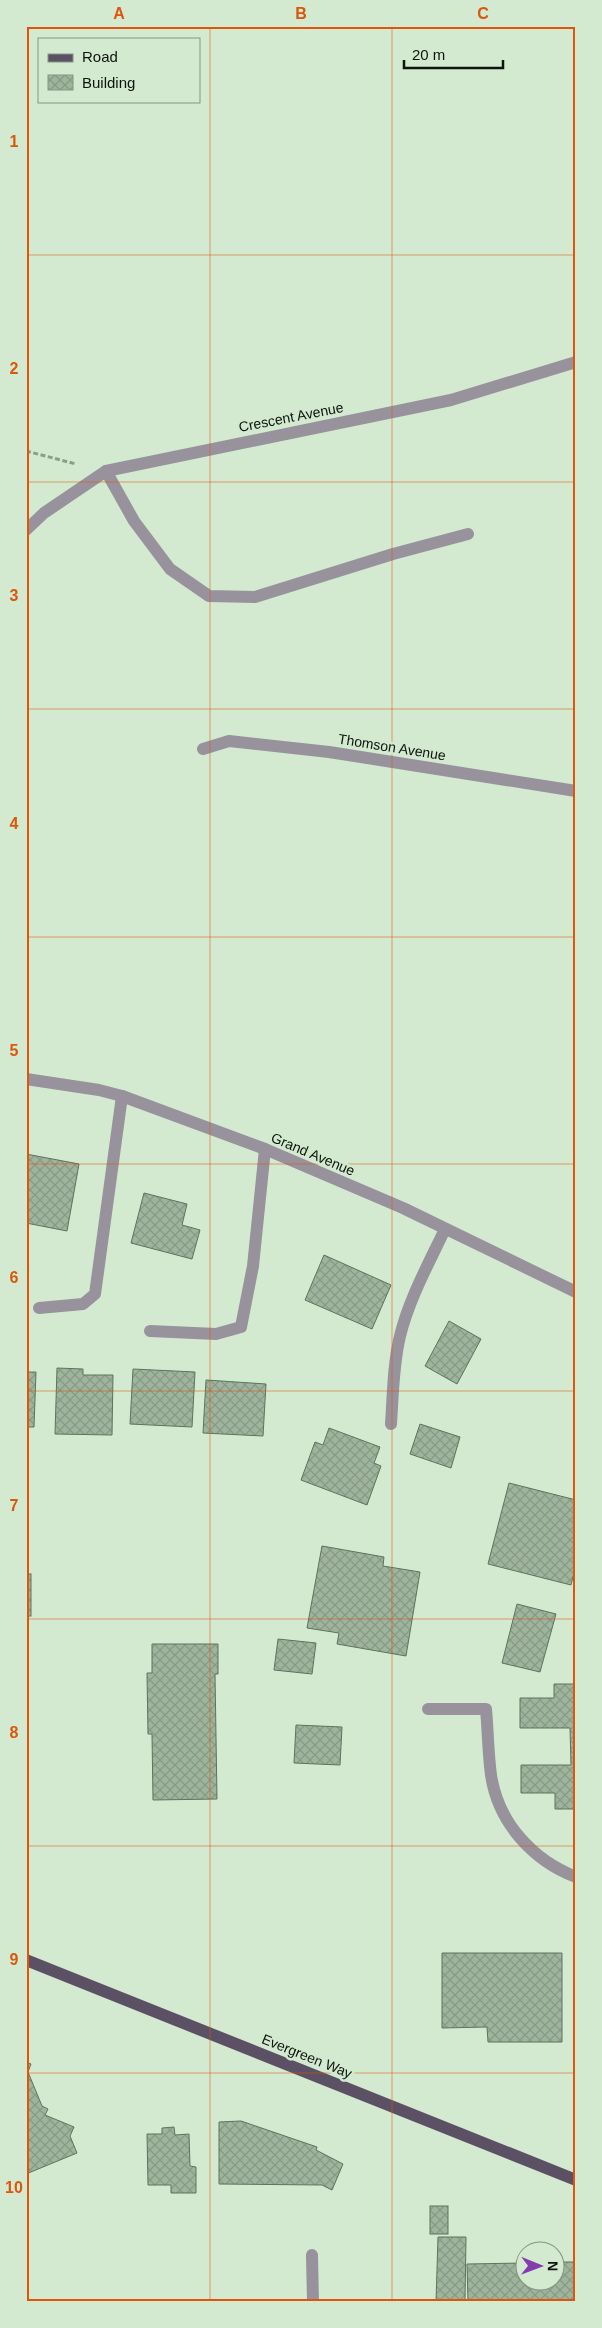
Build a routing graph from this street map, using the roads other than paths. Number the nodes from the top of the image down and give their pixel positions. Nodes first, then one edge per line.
1 (576, 362) edge
2 (106, 472) junction
3 (26, 530) edge
4 (468, 534) dead end
5 (204, 749) dead end
6 (576, 791) edge
7 (26, 1079) edge
8 (122, 1096) junction
9 (265, 1149) junction
10 (445, 1229) junction
11 (576, 1292) edge
12 (39, 1308) dead end
13 (150, 1331) dead end
14 (391, 1424) dead end
15 (428, 1708) dead end
16 (576, 1877) edge
17 (26, 1960) edge
18 (576, 2180) edge
19 (312, 2255) dead end
20 (313, 2302) edge

1 - 2 street, Crescent Avenue
2 - 3 street, Crescent Avenue
2 - 4 street
5 - 6 street, Thomson Avenue
7 - 8 street, Grand Avenue
8 - 9 street, Grand Avenue
8 - 12 street
9 - 10 street, Grand Avenue
9 - 13 street
10 - 11 street, Grand Avenue
10 - 14 street
15 - 16 street
17 - 18 main road, Evergreen Way
19 - 20 street

